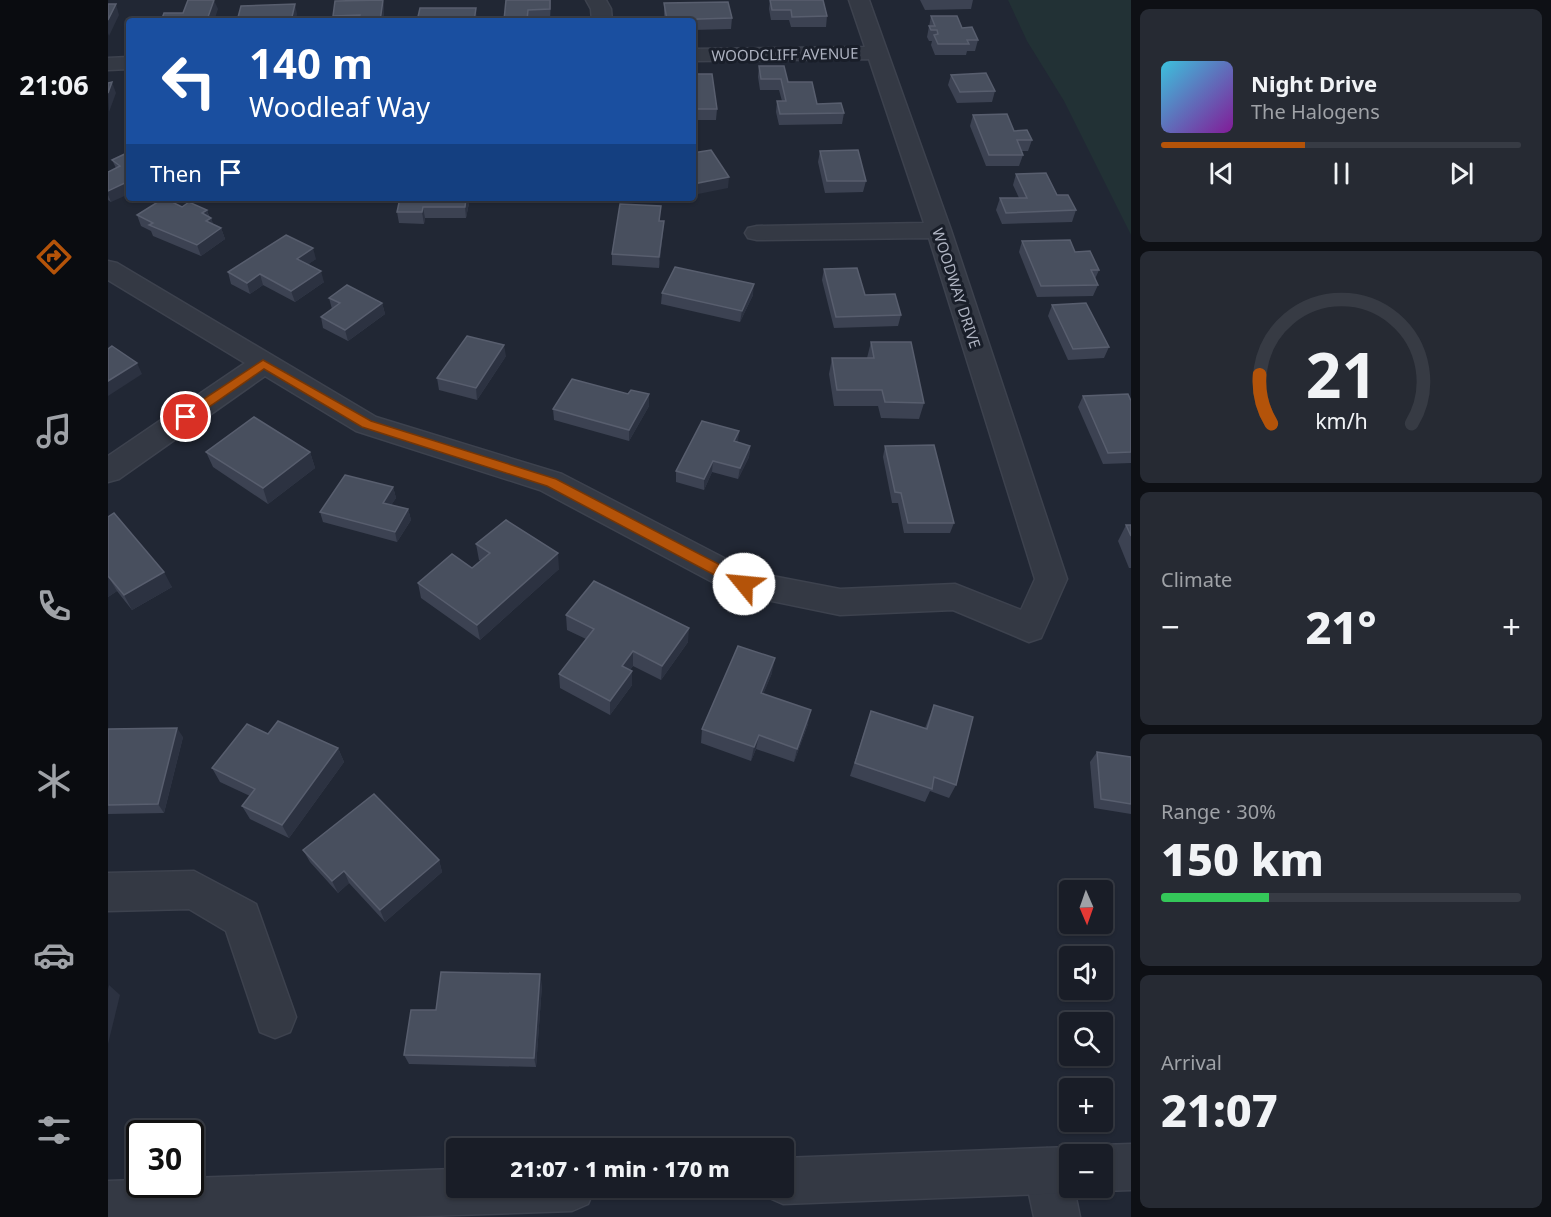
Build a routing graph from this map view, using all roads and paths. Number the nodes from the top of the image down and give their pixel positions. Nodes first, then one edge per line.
1 (596, 0) edge
2 (859, 0) edge
3 (602, 18) edge
4 (877, 53) junction
5 (696, 55) edge
6 (126, 63) edge
7 (108, 64) edge
8 (939, 230) junction
9 (757, 233) dead end
10 (108, 269) edge
11 (263, 363) junction
12 (108, 471) edge
13 (108, 892) edge
14 (275, 1017) dead end
15 (1131, 1167) edge
16 (1113, 1168) edge
17 (1058, 1171) edge
18 (794, 1180) edge
19 (446, 1192) edge
20 (108, 1204) edge
21 (1057, 1217) edge

1 - 3 street
2 - 4 street, WOODWAY DRIVE
4 - 5 street, WOODCLIFF AVENUE
4 - 8 street, WOODWAY DRIVE
6 - 7 street
8 - 9 street
8 - 11 street, WOODWAY DRIVE
10 - 11 street
11 - 12 street
13 - 14 street
15 - 16 street
17 - 18 street
17 - 21 street
19 - 20 street

